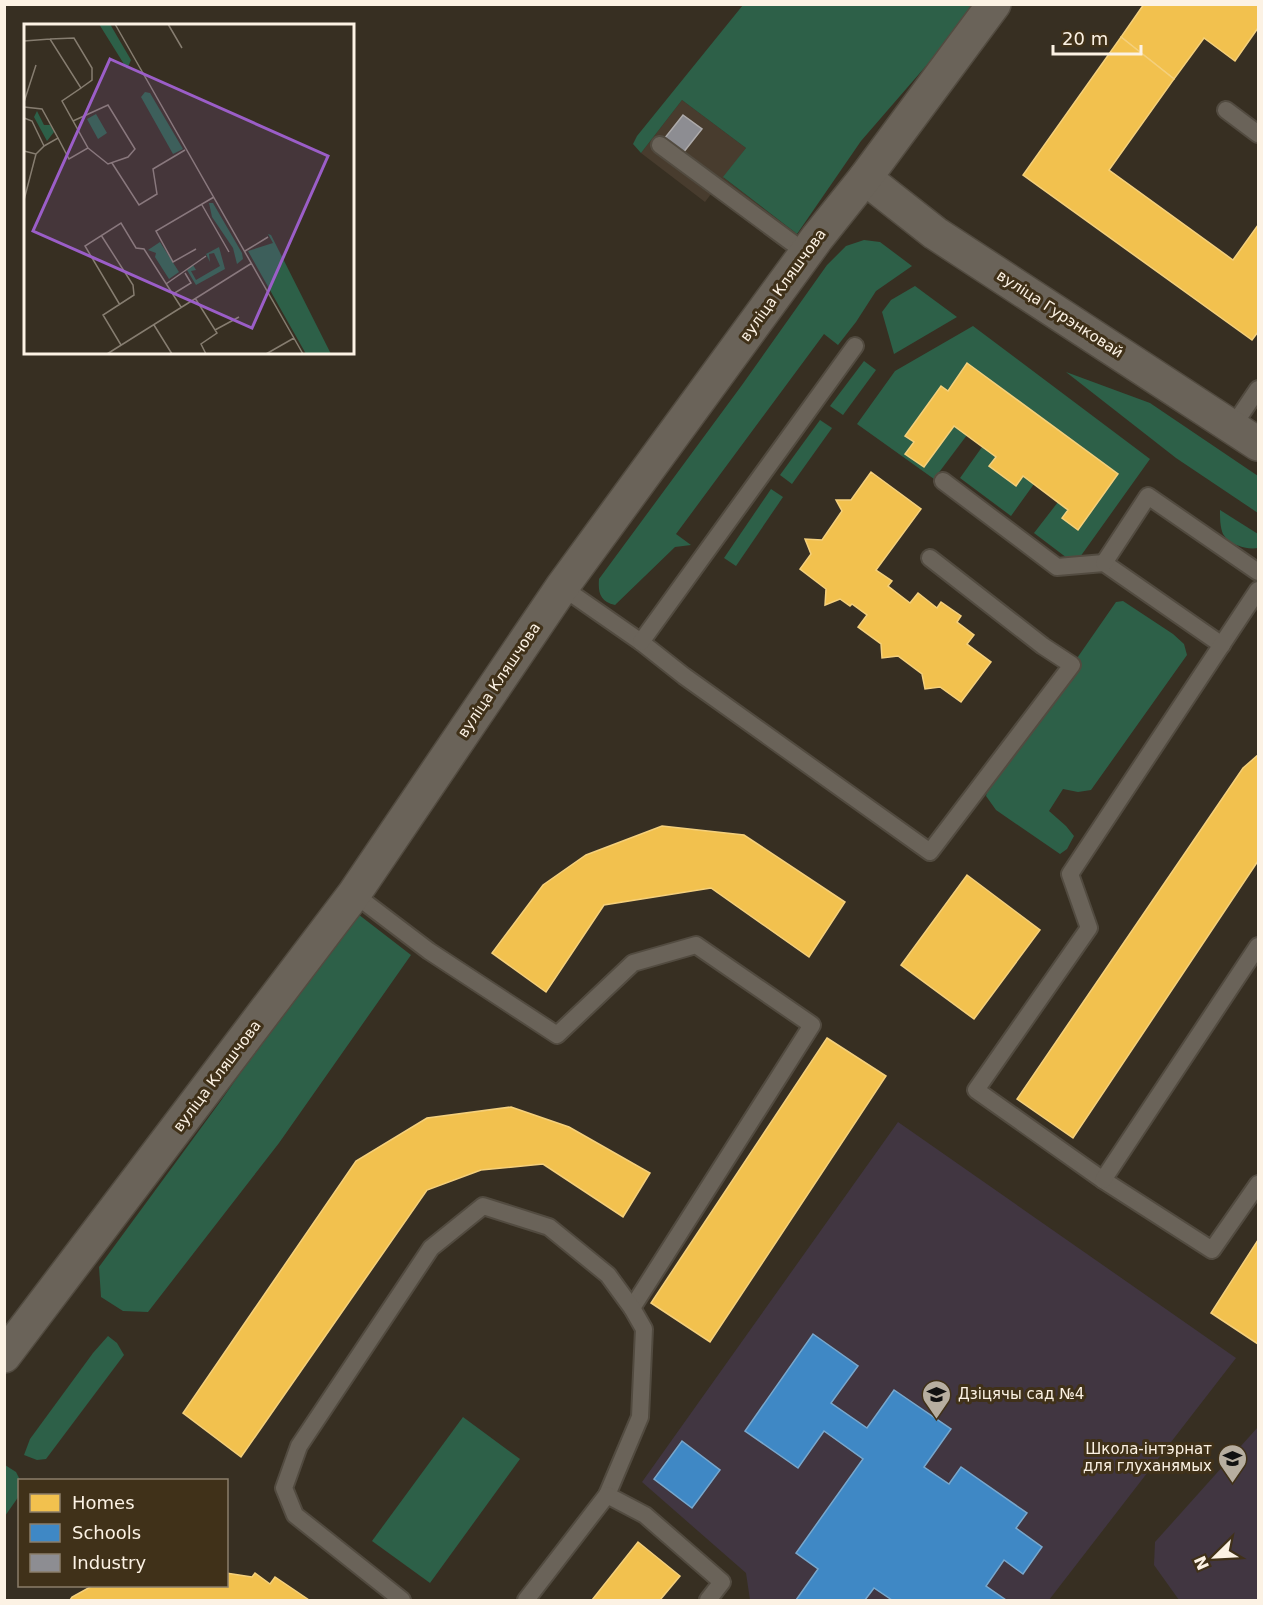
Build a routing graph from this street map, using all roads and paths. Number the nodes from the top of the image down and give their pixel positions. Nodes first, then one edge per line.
1 (994, 4) edge
2 (1226, 110) dead end
3 (1258, 134) edge
4 (660, 145) dead end
5 (865, 178) junction
6 (806, 253) junction
7 (855, 346) dead end
8 (1258, 389) edge
9 (1246, 435) edge
10 (943, 481) dead end
11 (930, 558) dead end
12 (1104, 562) junction
13 (1258, 572) edge
14 (562, 587) junction
15 (1258, 590) edge
16 (641, 642) junction
17 (1222, 645) junction
18 (354, 894) junction
19 (1258, 946) edge
20 (1103, 1180) junction
21 (1258, 1184) edge
22 (632, 1308) junction
23 (4, 1356) edge
24 (607, 1495) junction
25 (402, 1600) edge
26 (526, 1600) edge
27 (708, 1600) edge

1 - 5 street, вуліца Кляшчова
2 - 3 lane
4 - 6 lane
5 - 6 street, вуліца Кляшчова
5 - 9 street, вуліца Гурэнковай
6 - 14 street, вуліца Кляшчова
7 - 16 lane
8 - 9 lane
10 - 12 lane
11 - 16 lane
12 - 13 lane
12 - 17 lane
14 - 16 lane
14 - 18 street, вуліца Кляшчова
15 - 17 lane
17 - 20 lane
18 - 22 lane
18 - 23 street, вуліца Кляшчова
19 - 20 lane
20 - 21 lane
22 - 24 lane
22 - 25 lane
24 - 26 lane
24 - 27 lane

